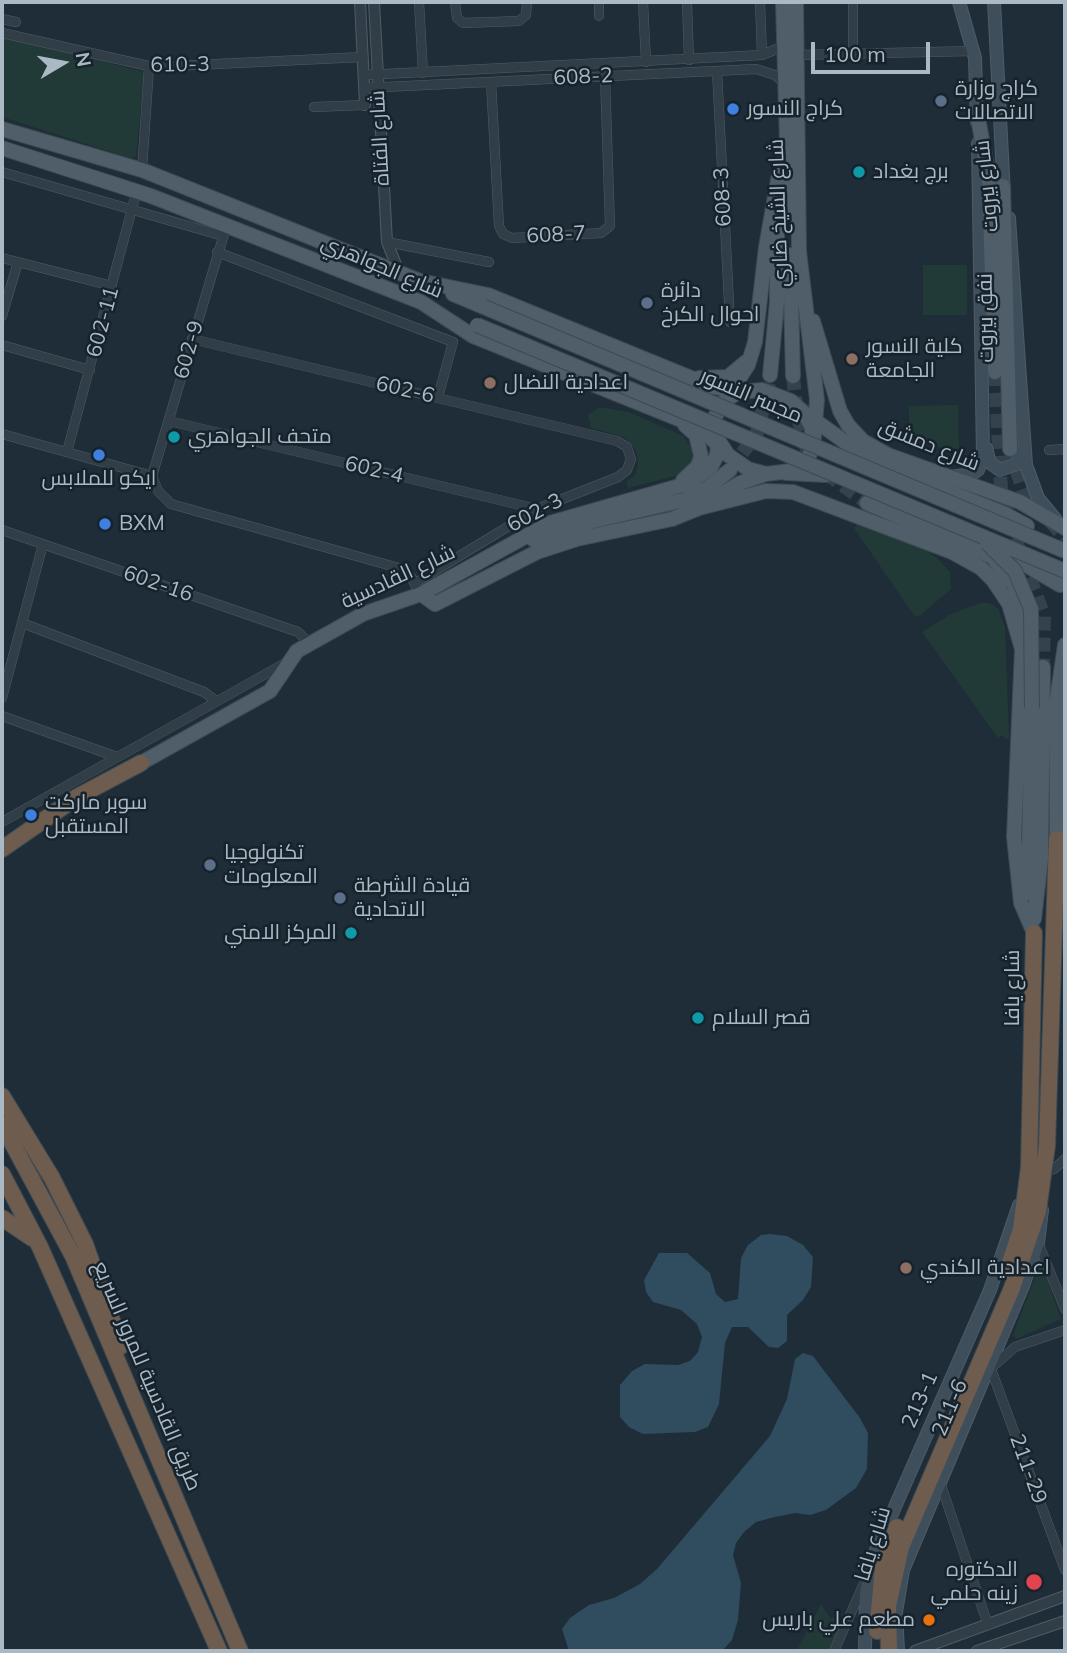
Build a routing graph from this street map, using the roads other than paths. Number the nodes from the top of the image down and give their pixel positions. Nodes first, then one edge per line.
1 (360, 2) edge
2 (374, 2) edge
3 (419, 2) edge
4 (455, 2) edge
5 (527, 2) edge
6 (599, 2) edge
7 (643, 2) edge
8 (687, 2) edge
9 (760, 2) edge
10 (783, 2) edge
11 (796, 2) edge
12 (853, 2) edge
13 (960, 2) edge
14 (994, 2) edge
15 (599, 16) dead end
16 (2, 19) edge
17 (16, 22) dead end
18 (2, 33) edge
19 (784, 46) junction
20 (997, 50) junction
21 (973, 51) junction
22 (853, 54) junction
23 (762, 55) junction
24 (797, 55) junction
25 (363, 57) junction
26 (693, 59) junction
27 (646, 62) junction
28 (149, 67) junction
29 (717, 71) junction
30 (423, 72) junction
31 (698, 72) junction
32 (363, 75) junction
33 (377, 75) junction
34 (605, 76) junction
35 (491, 82) junction
36 (785, 84) junction
37 (378, 87) junction
38 (364, 88) junction
39 (365, 105) joint
40 (314, 107) dead end
41 (977, 113) junction
42 (785, 120) junction
43 (2, 129) edge
44 (2, 148) edge
45 (142, 170) junction
46 (2, 172) edge
47 (779, 178) junction
48 (1003, 186) junction
49 (137, 191) junction
50 (131, 210) junction
51 (225, 230) junction
52 (387, 242) junction
53 (217, 252) junction
54 (2, 258) edge
55 (18, 262) junction
56 (489, 262) dead end
57 (399, 272) junction
58 (801, 276) junction
59 (419, 281) junction
60 (112, 286) junction
61 (421, 302) junction
62 (2, 316) edge
63 (730, 322) dead end
64 (192, 339) junction
65 (2, 345) edge
66 (753, 352) junction
67 (90, 370) junction
68 (995, 372) tunnel mouth
69 (770, 375) tunnel mouth
70 (793, 376) tunnel mouth
71 (689, 377) junction
72 (815, 383) junction
73 (733, 395) junction
74 (438, 397) junction
75 (796, 405) junction
76 (678, 419) junction
77 (169, 421) junction
78 (817, 422) junction
79 (848, 425) junction
80 (984, 427) junction
81 (2, 434) edge
82 (1023, 435) junction
83 (617, 441) joint
84 (843, 441) junction
85 (813, 447) junction
86 (1010, 449) tunnel mouth
87 (1065, 449) edge
88 (1049, 450) dead end
89 (867, 451) junction
90 (68, 453) junction
91 (724, 453) junction
92 (890, 464) junction
93 (786, 473) junction
94 (766, 474) junction
95 (152, 476) junction
96 (949, 477) junction
97 (660, 492) junction
98 (867, 503) tunnel mouth
99 (699, 508) junction
100 (537, 509) junction
101 (1027, 526) dead end
102 (1062, 526) edge
103 (962, 527) junction
104 (2, 530) edge
105 (43, 544) junction
106 (1065, 551) edge
107 (493, 554) junction
108 (991, 557) junction
109 (1063, 581) edge
110 (418, 588) junction
111 (22, 622) junction
112 (310, 644) junction
113 (1065, 645) edge
114 (1021, 649) junction
115 (289, 661) junction
116 (1043, 667) tunnel mouth
117 (2, 698) edge
118 (216, 701) junction
119 (2, 716) edge
120 (117, 757) junction
121 (1065, 757) edge
122 (141, 763) joint
123 (1063, 791) edge
124 (2, 822) edge
125 (1057, 839) junction
126 (2, 849) edge
127 (1034, 926) junction
128 (2, 1096) edge
129 (2, 1124) edge
130 (1065, 1159) edge
131 (1039, 1173) junction
132 (2, 1174) edge
133 (2, 1218) edge
134 (1038, 1243) junction
135 (40, 1247) junction
136 (1065, 1309) edge
137 (1065, 1329) edge
138 (118, 1361) junction
139 (987, 1374) junction
140 (935, 1452) junction
141 (940, 1482) junction
142 (925, 1514) junction
143 (951, 1516) junction
144 (1065, 1570) edge
145 (869, 1576) junction
146 (1065, 1596) edge
147 (1040, 1606) junction
148 (1019, 1614) junction
149 (1065, 1621) edge
150 (988, 1625) junction
151 (1046, 1627) junction
152 (1027, 1634) junction
153 (219, 1651) edge
154 (240, 1651) edge
155 (834, 1651) edge
156 (865, 1651) edge
157 (878, 1651) edge
158 (889, 1651) edge
159 (898, 1651) edge
160 (915, 1651) edge
161 (977, 1651) edge

1 - 25 street, شارع الفتاة
2 - 33 street, شارع الفتاة
3 - 30 street
4 - 5 street
6 - 15 street
7 - 27 street
8 - 26 street
9 - 23 street
10 - 19 main road, شارع الشيخ ضاري
11 - 24 main road, شارع الشيخ ضاري
12 - 22 street
13 - 21 main road, شارع بيروت
14 - 20 main road, شارع بيروت
16 - 17 street
18 - 28 street, 610-3
19 - 23 street, 608-2
19 - 36 main road, شارع الشيخ ضاري
20 - 21 main road
20 - 48 main road, شارع بيروت
21 - 22 street
21 - 41 main road, شارع بيروت
22 - 24 street
23 - 26 street, 608-2
24 - 58 main road, شارع الشيخ ضاري
25 - 28 street, 610-3
25 - 32 street, شارع الفتاة
26 - 27 street, 608-2
26 - 31 street
27 - 30 street, 608-2
28 - 45 street
29 - 31 street, 608-2
29 - 36 street, 608-2
29 - 63 street, 608-3
30 - 33 street, 608-2
31 - 34 street, 608-2
32 - 33 street, 608-2
32 - 38 street, شارع الفتاة
33 - 37 street, شارع الفتاة
34 - 35 street, 608-2
34 - 35 street, 608-7
35 - 37 street, 608-2
36 - 42 main road, شارع الشيخ ضاري
37 - 38 street, 608-2
37 - 52 street, شارع الفتاة
38 - 39 street, شارع الفتاة
39 - 40 street
41 - 68 main road, نفق بيروت
41 - 80 main road, شارع بيروت
42 - 47 main road, شارع الشيخ ضاري
42 - 70 main road, شارع الشيخ ضاري
43 - 45 main road, شارع الجواهري
44 - 49 main road, شارع الجواهري
45 - 57 main road, شارع الجواهري
46 - 50 street
47 - 66 main road, شارع الشيخ ضاري
47 - 69 main road
48 - 82 main road, شارع بيروت
48 - 86 main road, نفق بيروت
49 - 50 street, 602-11
49 - 51 main road, شارع الجواهري
50 - 51 street
50 - 60 street, 602-11
51 - 53 street, 602-9
51 - 61 main road, شارع الجواهري
52 - 56 street
52 - 57 street, شارع الفتاة
53 - 64 street, 602-9
53 - 74 street
54 - 55 street
55 - 60 street
55 - 62 street
57 - 59 main road, شارع الجواهري
58 - 72 main road, شارع الشيخ ضاري
58 - 79 main road, شارع دمشق
59 - 71 main road, شارع الجواهري
59 - 106 main road, مجسر النسور, bridge
60 - 67 street, 602-11
61 - 76 main road, شارع الجواهري
61 - 103 main road, مجسر النسور, bridge
64 - 74 street, 602-6
64 - 77 street, 602-9
65 - 67 street
66 - 71 main road
66 - 73 main road, شارع الشيخ ضاري
67 - 90 street, 602-11
71 - 73 main road, شارع الجواهري
71 - 76 main road
72 - 78 main road, شارع الشيخ ضاري
72 - 84 main road
73 - 75 main road
73 - 91 main road
74 - 83 street, 602-6
75 - 78 main road
75 - 85 main road
76 - 91 main road, شارع الجواهري
76 - 97 main road
77 - 95 street, 602-9
77 - 100 street, 602-4
78 - 84 main road
78 - 85 main road, شارع الشيخ ضاري
79 - 89 main road
79 - 92 main road, شارع دمشق
80 - 82 main road
80 - 96 main road, شارع بيروت
81 - 90 street
82 - 102 main road, شارع بيروت
83 - 100 street, 602-3
84 - 89 main road
84 - 92 main road
85 - 93 main road
87 - 88 street
89 - 92 main road
90 - 95 street
91 - 94 main road
91 - 97 main road, شارع القادسية
91 - 107 main road
92 - 96 main road, شارع دمشق
92 - 101 main road
93 - 94 main road
93 - 109 main road
94 - 99 main road, شارع القادسية
95 - 110 street
96 - 102 main road, شارع دمشق
97 - 107 main road, شارع القادسية
98 - 108 main road
99 - 110 main road, شارع القادسية
99 - 114 main road, شارع يافا
100 - 110 street, 602-3
103 - 109 main road, مجسر النسور, bridge
103 - 127 main road, bridge
104 - 105 street, 602-16
105 - 111 street
105 - 112 street, 602-16
107 - 110 main road, شارع القادسية
108 - 109 main road
108 - 114 main road
110 - 112 main road, شارع القادسية
111 - 117 street
111 - 118 street
112 - 115 main road, شارع القادسية
113 - 125 main road, شارع يافا
114 - 127 main road, شارع يافا
115 - 118 street
115 - 122 main road, شارع القادسية
116 - 127 main road
118 - 120 street
119 - 120 street
120 - 124 street
121 - 123 main road
122 - 126 highway
123 - 125 main road
125 - 131 highway, شارع يافا
127 - 131 highway, شارع يافا
128 - 138 highway
129 - 138 highway, طريق القادسية للمرور السريع
130 - 131 street
131 - 134 main road, 211-6
131 - 140 highway, شارع يافا
131 - 145 main road, 213-1
132 - 135 highway, طريق القادسية للمرور السريع
133 - 135 highway
134 - 136 street
134 - 139 main road, 211-6
135 - 153 highway, طريق القادسية للمرور السريع
137 - 139 street
138 - 154 highway, طريق القادسية للمرور السريع
139 - 141 main road, 211-6
139 - 144 street, 211-29
140 - 157 highway, شارع يافا
140 - 158 highway, شارع يافا
141 - 142 main road, 211-6
141 - 143 street
142 - 143 street
142 - 159 main road, 211-6
143 - 150 street
145 - 155 street
145 - 156 main road, 213-1
146 - 147 street
147 - 148 street
147 - 151 street
148 - 150 street
148 - 152 street
149 - 151 street
150 - 160 street
151 - 152 street
152 - 161 street

